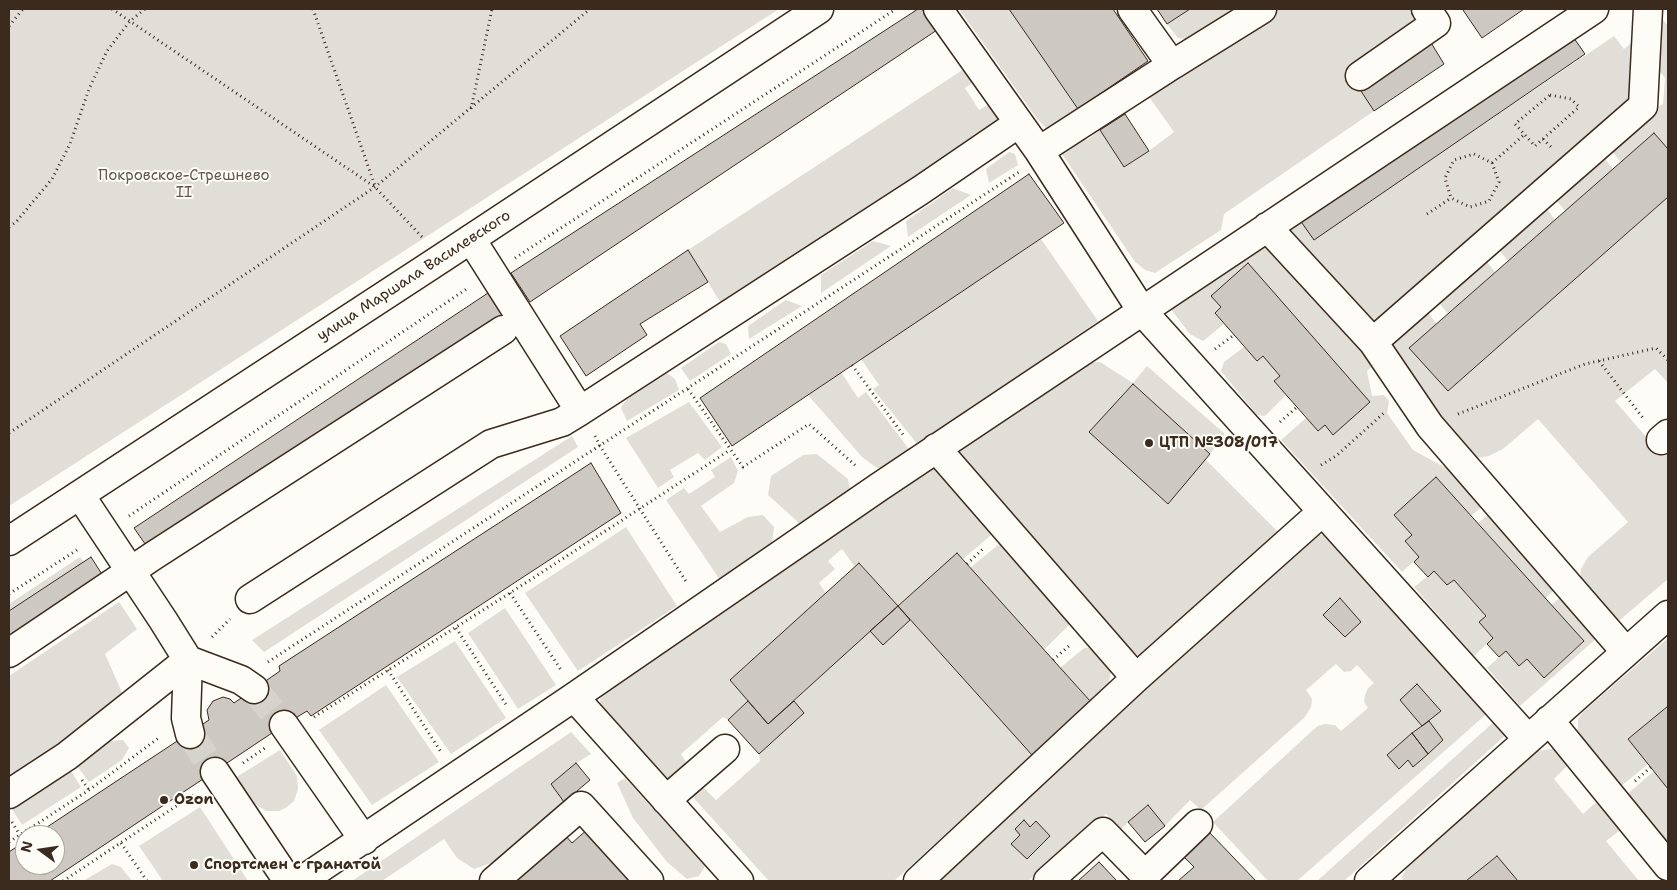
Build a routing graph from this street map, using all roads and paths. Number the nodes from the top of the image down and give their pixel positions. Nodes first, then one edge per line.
1 (23, 9) edge
2 (112, 9) edge
3 (145, 9) edge
4 (313, 9) edge
5 (492, 9) edge
6 (590, 9) edge
7 (819, 9) edge
8 (896, 9) edge
9 (938, 9) edge
10 (1132, 9) edge
11 (1262, 9) edge
12 (1426, 9) edge
13 (1594, 9) edge
14 (1648, 9) edge
15 (130, 22) junction
16 (9, 26) edge
17 (1172, 65) junction
18 (1360, 76) dead end
19 (471, 109) junction
20 (1020, 123) junction
21 (1524, 134) junction
22 (1041, 153) junction
23 (1492, 163) junction
24 (375, 187) junction
25 (1451, 198) junction
26 (1427, 214) dead end
27 (9, 227) edge
28 (1267, 227) junction
29 (471, 238) junction
30 (494, 272) junction
31 (1142, 311) junction
32 (502, 330) dead end
33 (1373, 342) junction
34 (1668, 360) edge
35 (1599, 361) junction
36 (852, 365) dead end
37 (688, 389) junction
38 (1407, 392) junction
39 (580, 411) junction
40 (1430, 426) junction
41 (9, 433) edge
42 (1665, 437) edge
43 (600, 446) junction
44 (730, 450) junction
45 (928, 454) junction
46 (1294, 480) junction
47 (879, 487) junction
48 (80, 495) junction
49 (639, 509) junction
50 (1322, 512) junction
51 (105, 532) junction
52 (9, 541) edge
53 (131, 571) junction
54 (9, 594) edge
55 (250, 599) joint
56 (703, 609) junction
57 (1668, 615) edge
58 (456, 628) junction
59 (1626, 652) junction
60 (9, 653) edge
61 (188, 660) junction
62 (388, 670) junction
63 (1136, 678) junction
64 (248, 684) joint
65 (574, 697) junction
66 (512, 713) dead end
67 (1549, 720) junction
68 (188, 726) joint
69 (287, 729) junction
70 (1528, 739) junction
71 (725, 749) dead end
72 (445, 757) dead end
73 (217, 775) junction
74 (9, 794) edge
75 (666, 800) junction
76 (1198, 824) dead end
77 (35, 825) edge
78 (364, 840) junction
79 (121, 843) junction
80 (1668, 866) edge
81 (1378, 879) edge
82 (63, 881) edge
83 (147, 881) edge
84 (288, 881) edge
85 (302, 881) edge
86 (494, 881) edge
87 (649, 881) edge
88 (739, 881) edge
89 (918, 881) edge
90 (1048, 881) edge

1 - 16 path
2 - 15 path
3 - 15 path
4 - 24 path
5 - 19 path
6 - 19 path
7 - 29 main road, улица Маршала Василевского
8 - 30 path
9 - 20 main road
10 - 17 main road
11 - 17 main road
12 - 18 main road
13 - 28 main road
14 - 33 main road
15 - 24 path
15 - 27 path
17 - 22 main road
19 - 24 path
20 - 22 main road
20 - 39 main road
21 - 21 path
21 - 23 path
22 - 31 main road
22 - 37 path
23 - 25 path
23 - 25 path
24 - 41 path
25 - 26 path
28 - 31 main road
28 - 33 main road
29 - 30 main road
29 - 48 main road, улица Маршала Василевского
30 - 39 main road
30 - 51 path
31 - 45 main road
31 - 46 main road
32 - 53 main road
33 - 38 main road
34 - 35 path
35 - 40 path
35 - 42 path
36 - 45 path
37 - 43 path
37 - 44 path
38 - 40 main road
38 - 46 path
39 - 55 main road
40 - 59 main road
43 - 49 path
43 - 64 path
44 - 47 path
44 - 49 path
45 - 47 main road
45 - 63 main road
46 - 50 main road
47 - 56 main road
48 - 51 main road
48 - 52 main road, улица Маршала Василевского
49 - 56 path
49 - 58 path
50 - 63 main road
50 - 70 main road
51 - 53 main road
51 - 54 path
53 - 60 main road
53 - 61 main road
55 - 61 path
56 - 65 main road
57 - 59 main road
58 - 62 path
58 - 66 path
59 - 67 main road
61 - 64 main road
61 - 68 main road
61 - 74 main road
62 - 69 path
62 - 72 path
63 - 89 main road
65 - 75 main road
65 - 78 main road
67 - 70 main road
67 - 80 main road
68 - 77 path
69 - 73 path
69 - 78 main road
70 - 81 main road
71 - 75 main road
73 - 79 path
73 - 84 main road
75 - 88 main road
76 - 90 main road
78 - 85 main road
79 - 82 path
79 - 83 path
86 - 87 main road

